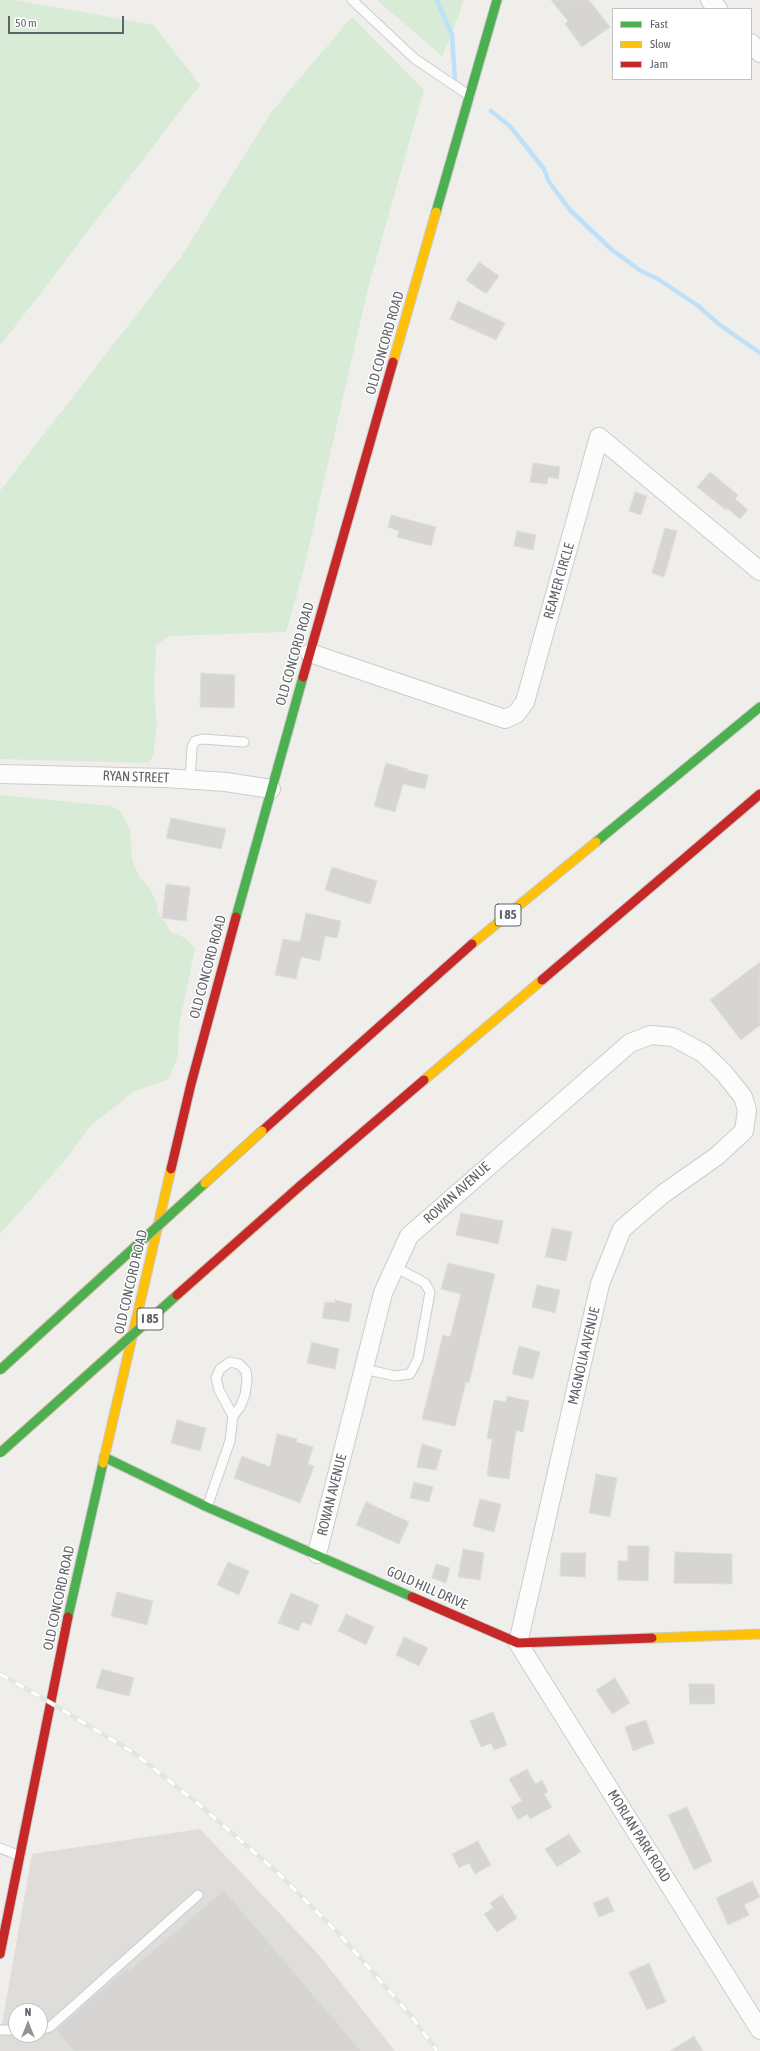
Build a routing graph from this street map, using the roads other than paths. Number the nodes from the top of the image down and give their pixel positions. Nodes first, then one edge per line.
1 (352, 0) edge
2 (497, 0) edge
3 (710, 0) edge
4 (717, 8) edge
5 (752, 45) edge
6 (760, 53) edge
7 (470, 96) junction
8 (760, 571) edge
9 (310, 653) junction
10 (760, 707) edge
11 (244, 742) dead end
12 (0, 774) edge
13 (190, 780) junction
14 (271, 789) junction
15 (760, 794) edge
16 (745, 1126) joint
17 (395, 1266) junction
18 (364, 1369) junction
19 (0, 1370) edge
20 (233, 1416) junction
21 (0, 1453) edge
22 (104, 1458) junction
23 (207, 1507) junction
24 (317, 1554) junction
25 (760, 1634) edge
26 (518, 1643) junction
27 (0, 1848) edge
28 (20, 1856) junction
29 (198, 1895) dead end
30 (0, 1954) edge
31 (48, 2028) edge
32 (760, 2030) edge

1 - 7 lane
2 - 7 main road, OLD CONCORD ROAD
3 - 4 street
5 - 6 street
7 - 9 main road, OLD CONCORD ROAD
8 - 9 street, REAMER CIRCLE
9 - 14 main road, OLD CONCORD ROAD
10 - 19 main road, I 85, bridge
11 - 13 lane
12 - 13 street, RYAN STREET
13 - 14 street, RYAN STREET
14 - 22 main road, OLD CONCORD ROAD
15 - 21 main road, I 85, bridge
16 - 17 street, ROWAN AVENUE
16 - 26 street, MAGNOLIA AVENUE
17 - 18 street, ROWAN AVENUE
17 - 18 lane
18 - 24 street, ROWAN AVENUE
20 - 20 lane
20 - 23 lane
22 - 23 main road, GOLD HILL DRIVE
22 - 28 main road, OLD CONCORD ROAD
23 - 24 main road, GOLD HILL DRIVE
24 - 26 main road, GOLD HILL DRIVE
25 - 26 main road, GOLD HILL DRIVE
26 - 32 street, MORLAN PARK ROAD
27 - 28 lane
28 - 30 main road, OLD CONCORD ROAD
29 - 31 lane

